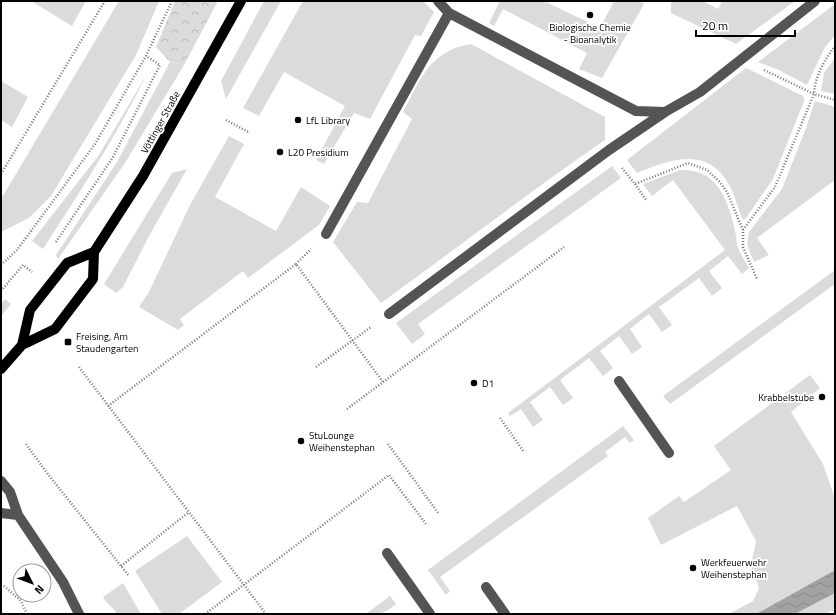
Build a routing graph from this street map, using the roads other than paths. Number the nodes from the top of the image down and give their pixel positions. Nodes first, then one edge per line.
1 (241, 1) edge
2 (438, 1) edge
3 (815, 1) edge
4 (449, 13) junction
5 (665, 112) junction
6 (326, 234) dead end
7 (94, 252) junction
8 (389, 314) road end
9 (22, 345) junction
10 (1, 369) edge
11 (619, 381) dead end
12 (669, 453) dead end
13 (1, 481) edge
14 (1, 514) edge
15 (18, 515) junction
16 (387, 553) dead end
17 (486, 587) dead end
18 (79, 614) edge
19 (430, 614) edge
20 (505, 614) edge

1 - 7 main road, Vöttinger Straße
2 - 4 street
3 - 5 street
4 - 5 street
4 - 6 street
5 - 8 street
7 - 9 main road
7 - 9 main road
9 - 10 main road
11 - 12 street
13 - 15 street
14 - 15 street
15 - 18 street
16 - 19 street
17 - 20 street

